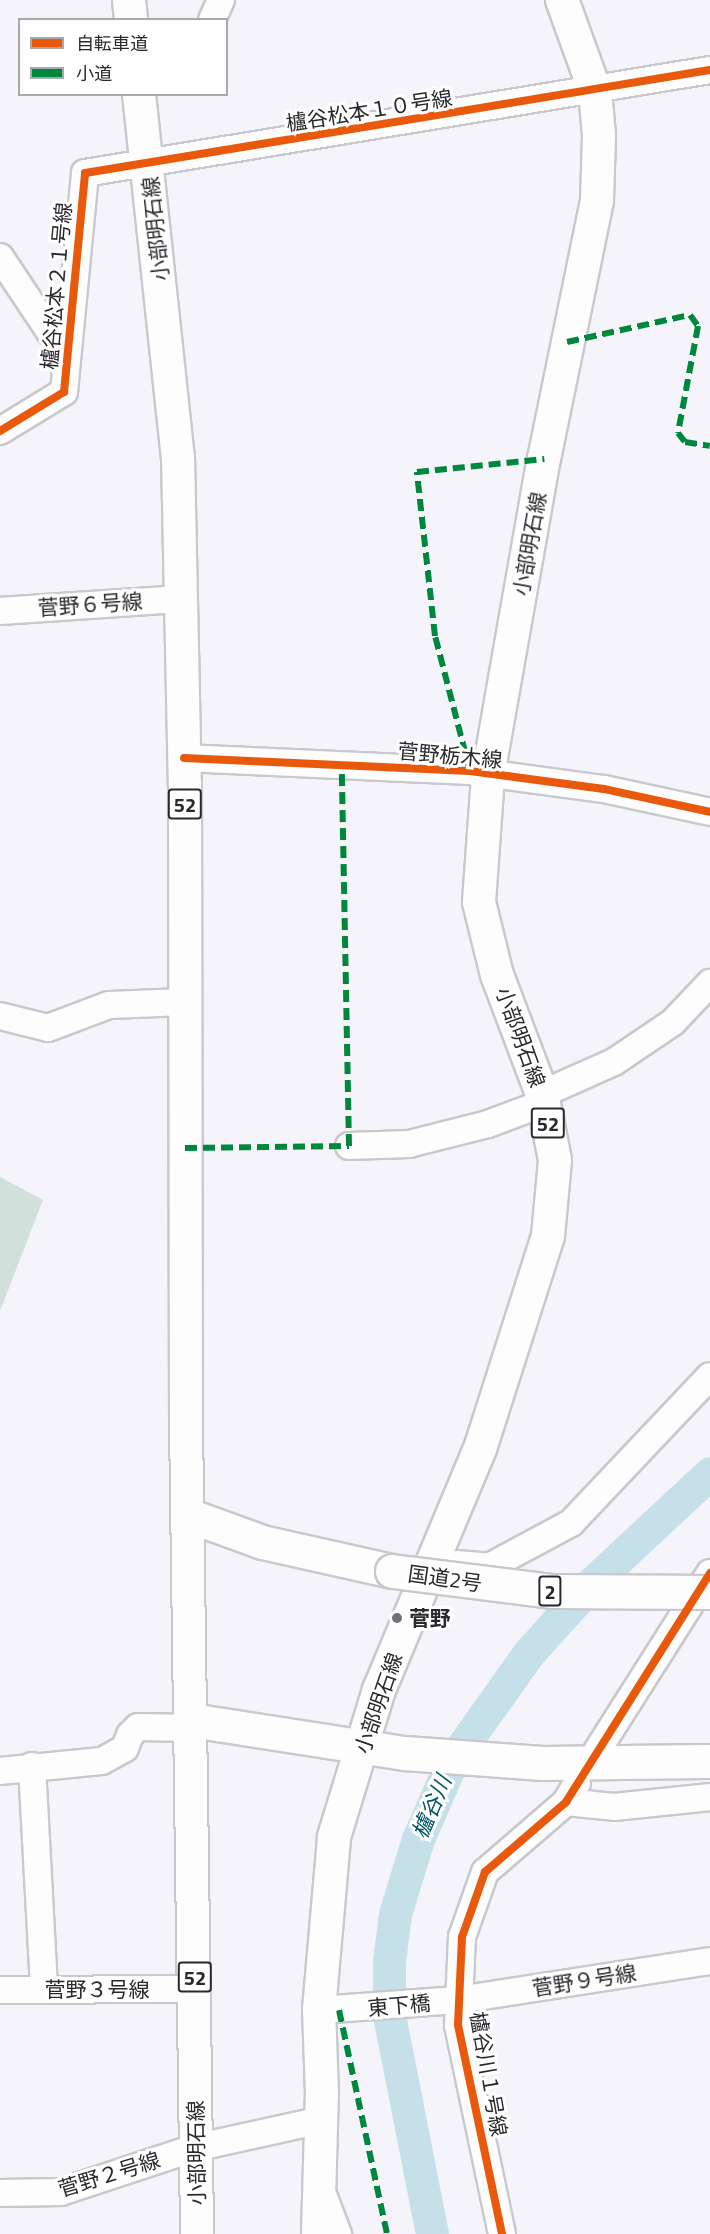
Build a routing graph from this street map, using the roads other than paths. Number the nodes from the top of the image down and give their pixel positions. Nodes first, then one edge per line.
1 (129, 0) edge
2 (221, 0) edge
3 (561, 0) edge
4 (131, 18) edge
5 (213, 18) edge
6 (710, 70) edge
7 (595, 91) junction
8 (139, 96) edge
9 (148, 164) junction
10 (0, 257) edge
11 (69, 339) junction
12 (0, 431) edge
13 (181, 599) junction
14 (0, 610) edge
15 (184, 758) junction
16 (488, 775) junction
17 (710, 812) edge
18 (710, 985) edge
19 (185, 1002) junction
20 (0, 1016) edge
21 (543, 1099) junction
22 (349, 1146) dead end
23 (710, 1376) edge
24 (188, 1515) junction
25 (433, 1562) junction
26 (710, 1573) edge
27 (710, 1592) edge
28 (191, 1724) junction
29 (361, 1748) junction
30 (597, 1751) dead end
31 (710, 1761) edge
32 (32, 1766) junction
33 (0, 1771) edge
34 (710, 1797) edge
35 (710, 1961) edge
36 (195, 1989) junction
37 (0, 1990) edge
38 (44, 1990) junction
39 (458, 2000) junction
40 (329, 2010) junction
41 (321, 2120) junction
42 (194, 2148) junction
43 (321, 2191) junction
44 (0, 2193) edge
45 (197, 2234) edge
46 (318, 2234) edge
47 (338, 2234) edge
48 (502, 2234) edge

1 - 4 main road
2 - 5 street
3 - 7 main road, 小部明石線 / 52
6 - 7 street, 櫨谷松本１０号線
7 - 9 street, 櫨谷松本１０号線
7 - 16 main road, 小部明石線 / 52
8 - 9 main road, 小部明石線 / 52
9 - 11 street, 櫨谷松本２１号線
9 - 13 main road, 小部明石線 / 52
10 - 11 street
11 - 12 street, 櫨谷松本２１号線
13 - 14 street, 菅野６号線
13 - 15 main road, 小部明石線 / 52
15 - 16 street, 菅野栃木線
15 - 19 main road, 小部明石線 / 52
16 - 17 street, 菅野栃木線
16 - 21 main road, 小部明石線 / 52
18 - 21 street
19 - 20 street
19 - 24 main road, 小部明石線 / 52
21 - 22 street
21 - 25 main road, 小部明石線 / 52
23 - 25 street
24 - 27 highway, 国道2号 / 2, bridge
24 - 28 main road, 小部明石線 / 52
25 - 29 main road, 小部明石線 / 52
26 - 30 street
28 - 29 highway
28 - 32 street
28 - 36 main road, 小部明石線 / 52
29 - 31 highway
29 - 40 main road, 小部明石線 / 52
32 - 33 street
32 - 38 street
34 - 39 street, 櫨谷川１号線
35 - 39 street, 菅野９号線
36 - 38 street, 菅野３号線
36 - 42 main road, 小部明石線 / 52
37 - 38 street, 菅野３号線
39 - 40 street, 東下橋
39 - 48 street, 櫨谷川１号線
40 - 41 main road, 小部明石線 / 52
41 - 42 street, 菅野２号線
41 - 43 main road, 小部明石線 / 52
42 - 44 street, 菅野２号線
42 - 45 main road, 小部明石線 / 52
43 - 46 main road, 小部明石線 / 52
43 - 47 street

